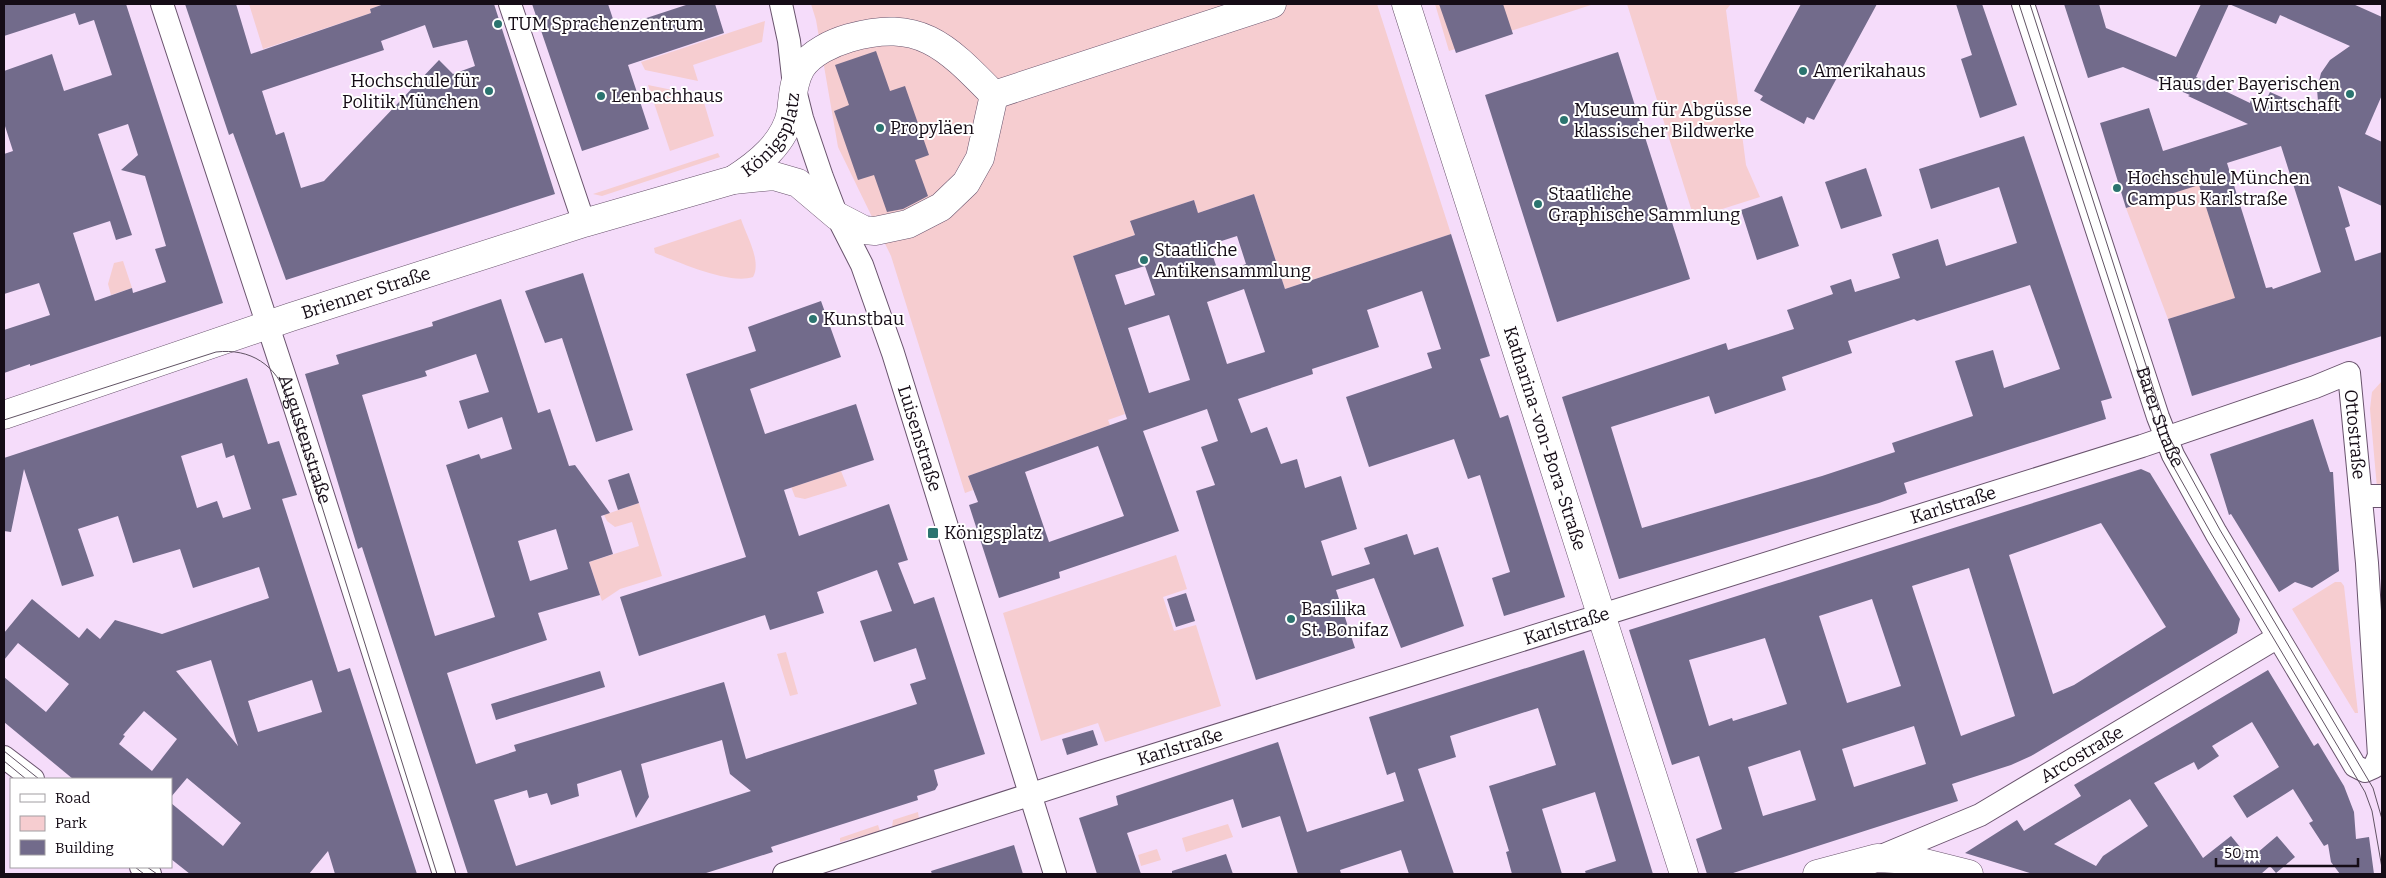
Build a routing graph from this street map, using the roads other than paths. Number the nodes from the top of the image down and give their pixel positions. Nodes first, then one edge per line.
1 (162, 4) edge
2 (510, 4) edge
3 (782, 4) edge
4 (1272, 4) edge
5 (1406, 4) edge
6 (2023, 4) edge
7 (794, 86) junction
8 (994, 95) junction
9 (733, 180) junction
10 (837, 216) junction
11 (584, 223) junction
12 (268, 326) junction
13 (2349, 372) joint
14 (4, 415) edge
15 (2165, 438) junction
16 (2372, 496) edge
17 (1601, 615) junction
18 (2278, 637) junction
19 (4, 757) edge
20 (2381, 760) edge
21 (32, 778) edge
22 (1030, 795) junction
23 (1877, 858) junction
24 (444, 874) edge
25 (784, 874) edge
26 (1056, 874) edge
27 (1684, 874) edge
28 (1817, 874) edge
29 (1969, 874) edge

1 - 12 street, Augustenstraße
2 - 11 street
3 - 7 street, Luisenstraße
4 - 8 main road
5 - 17 main road, Katharina-von-Bora-Straße
6 - 15 street, Barer Straße
7 - 8 main road, Königsplatz
7 - 9 main road, Königsplatz
7 - 10 street, Luisenstraße
8 - 10 main road, Königsplatz
9 - 10 main road, Königsplatz
9 - 11 main road, Brienner Straße
10 - 22 street, Luisenstraße
11 - 12 main road, Brienner Straße
12 - 14 main road, Brienner Straße
12 - 24 street, Augustenstraße
13 - 15 street, Karlstraße
13 - 16 street, Ottostraße
15 - 17 street, Karlstraße
15 - 18 street, Barer Straße
16 - 20 street, Ottostraße
17 - 22 street, Karlstraße
17 - 27 main road, Katharina-von-Bora-Straße
18 - 20 street, Barer Straße
18 - 23 street, Arcostraße
19 - 21 street
22 - 25 street, Karlstraße
22 - 26 street, Luisenstraße
23 - 28 main road
23 - 29 main road

